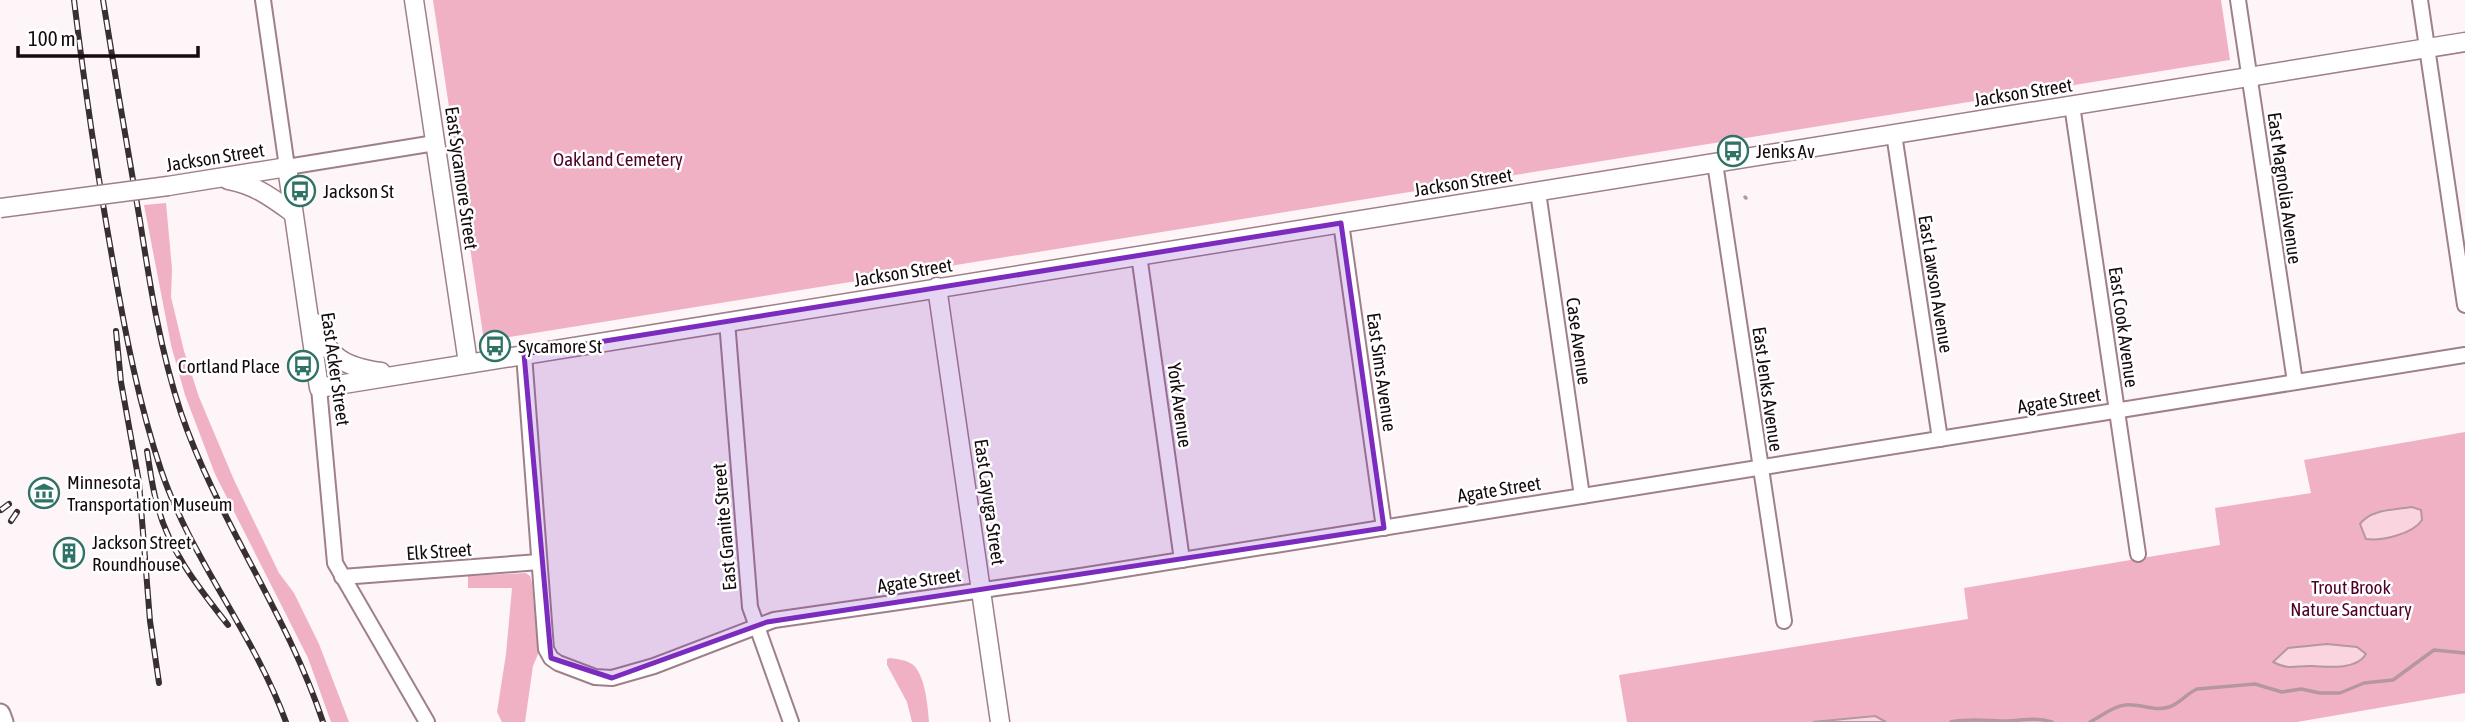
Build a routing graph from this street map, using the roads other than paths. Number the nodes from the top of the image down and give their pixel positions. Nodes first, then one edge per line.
1 (263, 0) edge
2 (414, 0) edge
3 (2238, 0) edge
4 (2420, 0) edge
5 (2465, 42) edge
6 (2427, 48) junction
7 (2249, 77) junction
8 (2072, 105) junction
9 (1894, 134) junction
10 (435, 143) junction
11 (1715, 163) junction
12 (287, 167) junction
13 (214, 178) junction
14 (1538, 192) junction
15 (0, 208) edge
16 (293, 213) junction
17 (1341, 223) junction
18 (1139, 255) junction
19 (937, 288) junction
20 (2465, 305) edge
21 (307, 309) junction
22 (727, 321) junction
23 (524, 354) junction
24 (2465, 355) edge
25 (468, 363) junction
26 (399, 374) junction
27 (2295, 382) junction
28 (319, 388) junction
29 (2117, 411) junction
30 (1940, 439) junction
31 (1760, 468) junction
32 (1582, 496) junction
33 (1384, 528) junction
34 (2138, 554) dead end
35 (1182, 560) junction
36 (539, 562) junction
37 (342, 577) junction
38 (981, 591) junction
39 (1784, 621) dead end
40 (756, 625) junction
41 (0, 714) edge
42 (3, 722) edge
43 (427, 722) edge
44 (791, 722) edge
45 (1000, 722) edge

1 - 12 street, East Acker Street
2 - 10 street, East Sycamore Street
3 - 7 street, East Magnolia Avenue
4 - 6 street
5 - 6 street, Jackson Street
6 - 7 street, Jackson Street
6 - 20 street
7 - 8 street, Jackson Street
7 - 27 street, East Magnolia Avenue
8 - 9 street, Jackson Street
8 - 29 street, East Cook Avenue
9 - 11 street, Jackson Street
9 - 30 street, East Lawson Avenue
10 - 12 street, Jackson Street
10 - 25 street, East Sycamore Street
11 - 14 street, Jackson Street
11 - 31 street, East Jenks Avenue
12 - 13 street, Jackson Street
12 - 16 street, East Acker Street
13 - 15 street, Jackson Street, bridge
13 - 16 street
14 - 17 street, Jackson Street
14 - 32 street, Case Avenue
16 - 21 street, East Acker Street
17 - 18 street, Jackson Street
17 - 33 street, East Sims Avenue
18 - 19 street, Jackson Street
18 - 35 street, York Avenue
19 - 22 street, Jackson Street
19 - 38 street, East Cayuga Street
21 - 26 street
21 - 28 street, East Acker Street
22 - 23 street, Jackson Street
22 - 40 street, East Granite Street
23 - 25 street, Jackson Street
23 - 36 street
24 - 27 street, Agate Street
25 - 26 street
26 - 28 street
27 - 29 street, Agate Street
28 - 37 street, East Acker Street
29 - 30 street, Agate Street
29 - 34 street, East Cook Avenue
30 - 31 street, Agate Street
31 - 32 street, Agate Street
31 - 39 street, East Jenks Avenue
32 - 33 street, Agate Street
33 - 35 street, Agate Street
35 - 38 street, Agate Street
36 - 37 street, Elk Street
36 - 40 street, Agate Street
37 - 43 street, East Acker Street
38 - 40 street, Agate Street
38 - 45 street, East Cayuga Street
40 - 44 street, East Granite Street
41 - 42 main road

